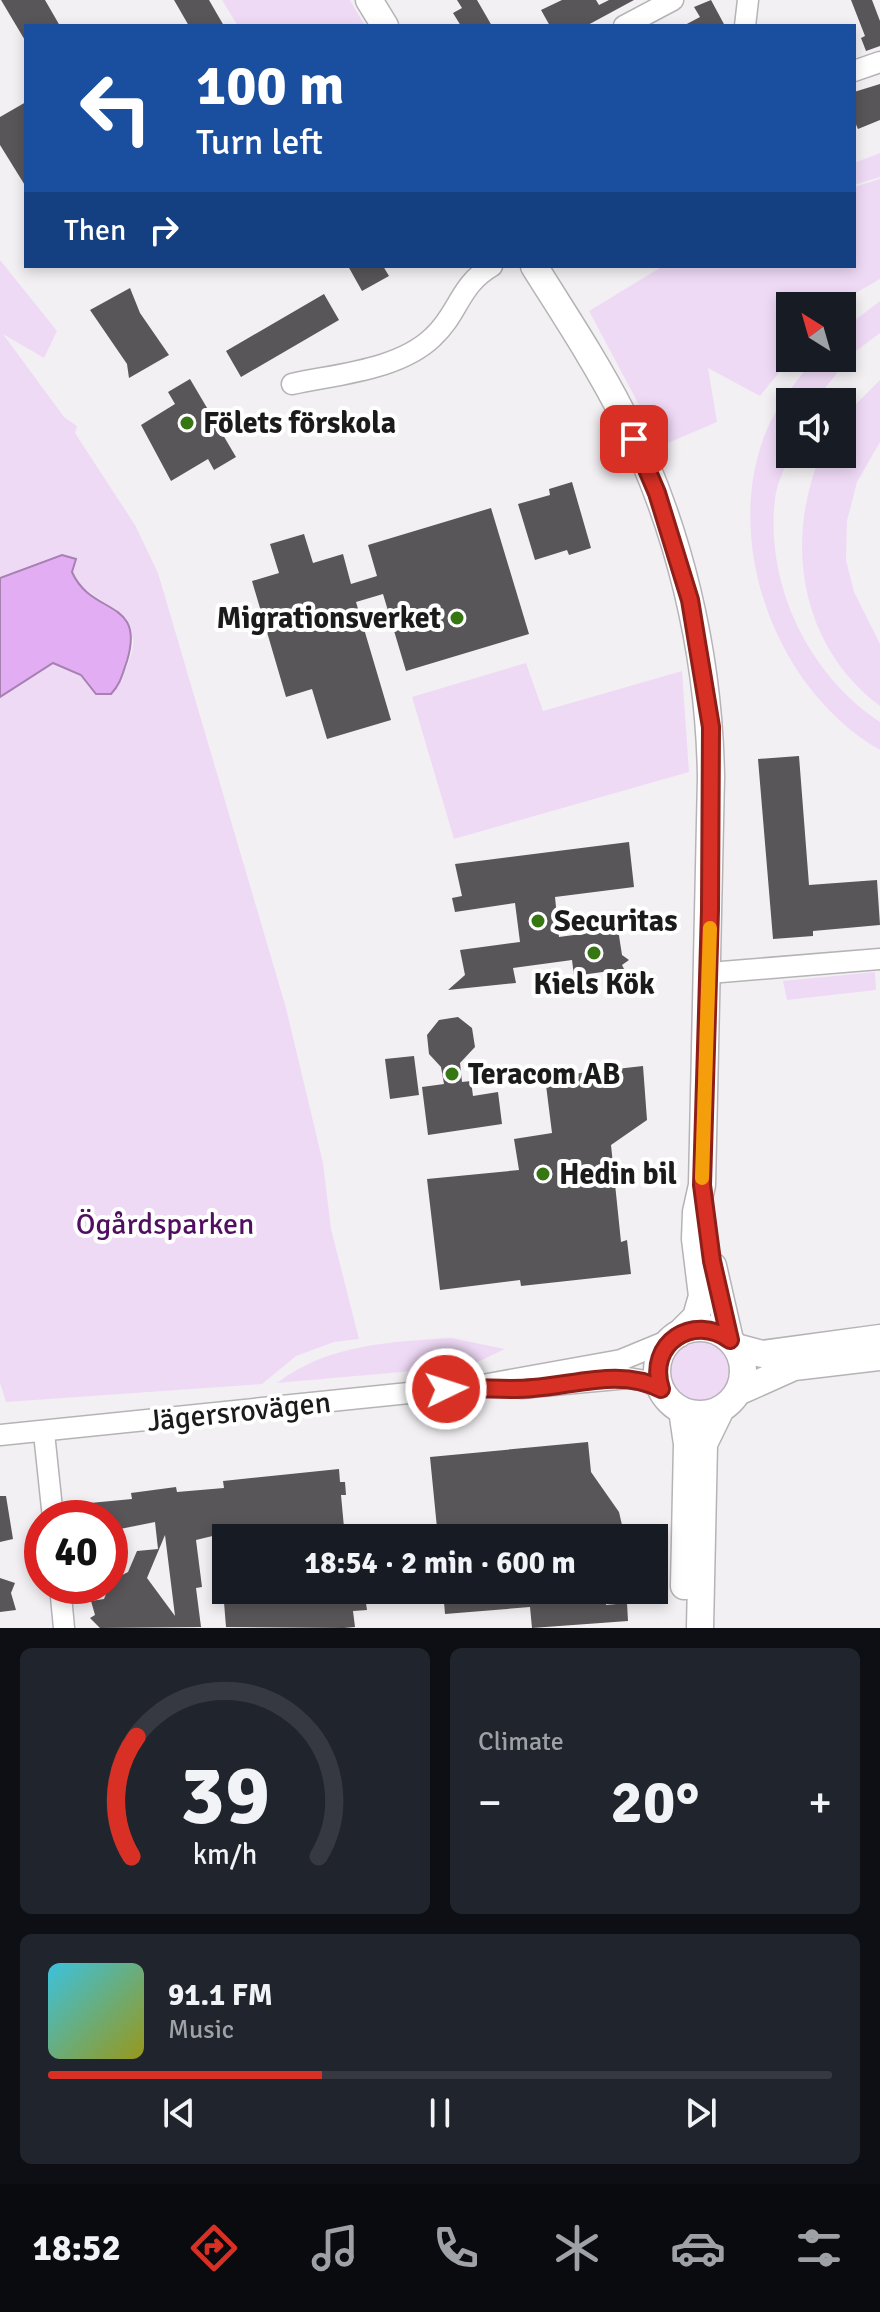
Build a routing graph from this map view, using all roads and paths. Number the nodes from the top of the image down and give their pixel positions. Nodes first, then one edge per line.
1 (369, 0) edge
2 (673, 0) edge
3 (748, 0) edge
4 (384, 24) edge
5 (628, 24) edge
6 (745, 24) edge
7 (880, 62) edge
8 (856, 70) edge
9 (489, 268) edge
10 (535, 268) edge
11 (292, 384) dead end
12 (880, 959) edge
13 (709, 973) junction
14 (702, 1185) junction
15 (676, 1336) junction
16 (880, 1338) edge
17 (733, 1344) junction
18 (880, 1357) edge
19 (477, 1386) junction
20 (661, 1389) junction
21 (729, 1401) junction
22 (682, 1410) junction
23 (44, 1433) junction
24 (0, 1435) edge
25 (51, 1500) edge
26 (62, 1604) edge
27 (64, 1628) edge
28 (683, 1628) edge
29 (700, 1628) edge

1 - 4 main road
2 - 5 street
3 - 6 street
7 - 8 street
9 - 11 street
10 - 13 main road
12 - 13 street
13 - 14 main road
14 - 15 main road
14 - 17 main road
15 - 17 main road
15 - 19 street, Jägersrovägen
15 - 20 main road
16 - 17 main road
17 - 21 main road
18 - 21 main road
19 - 20 street, Jägersrovägen
19 - 23 street, Jägersrovägen
20 - 22 main road
21 - 22 main road
21 - 29 main road
22 - 28 main road
23 - 24 street, Jägersrovägen
23 - 25 street
26 - 27 street

